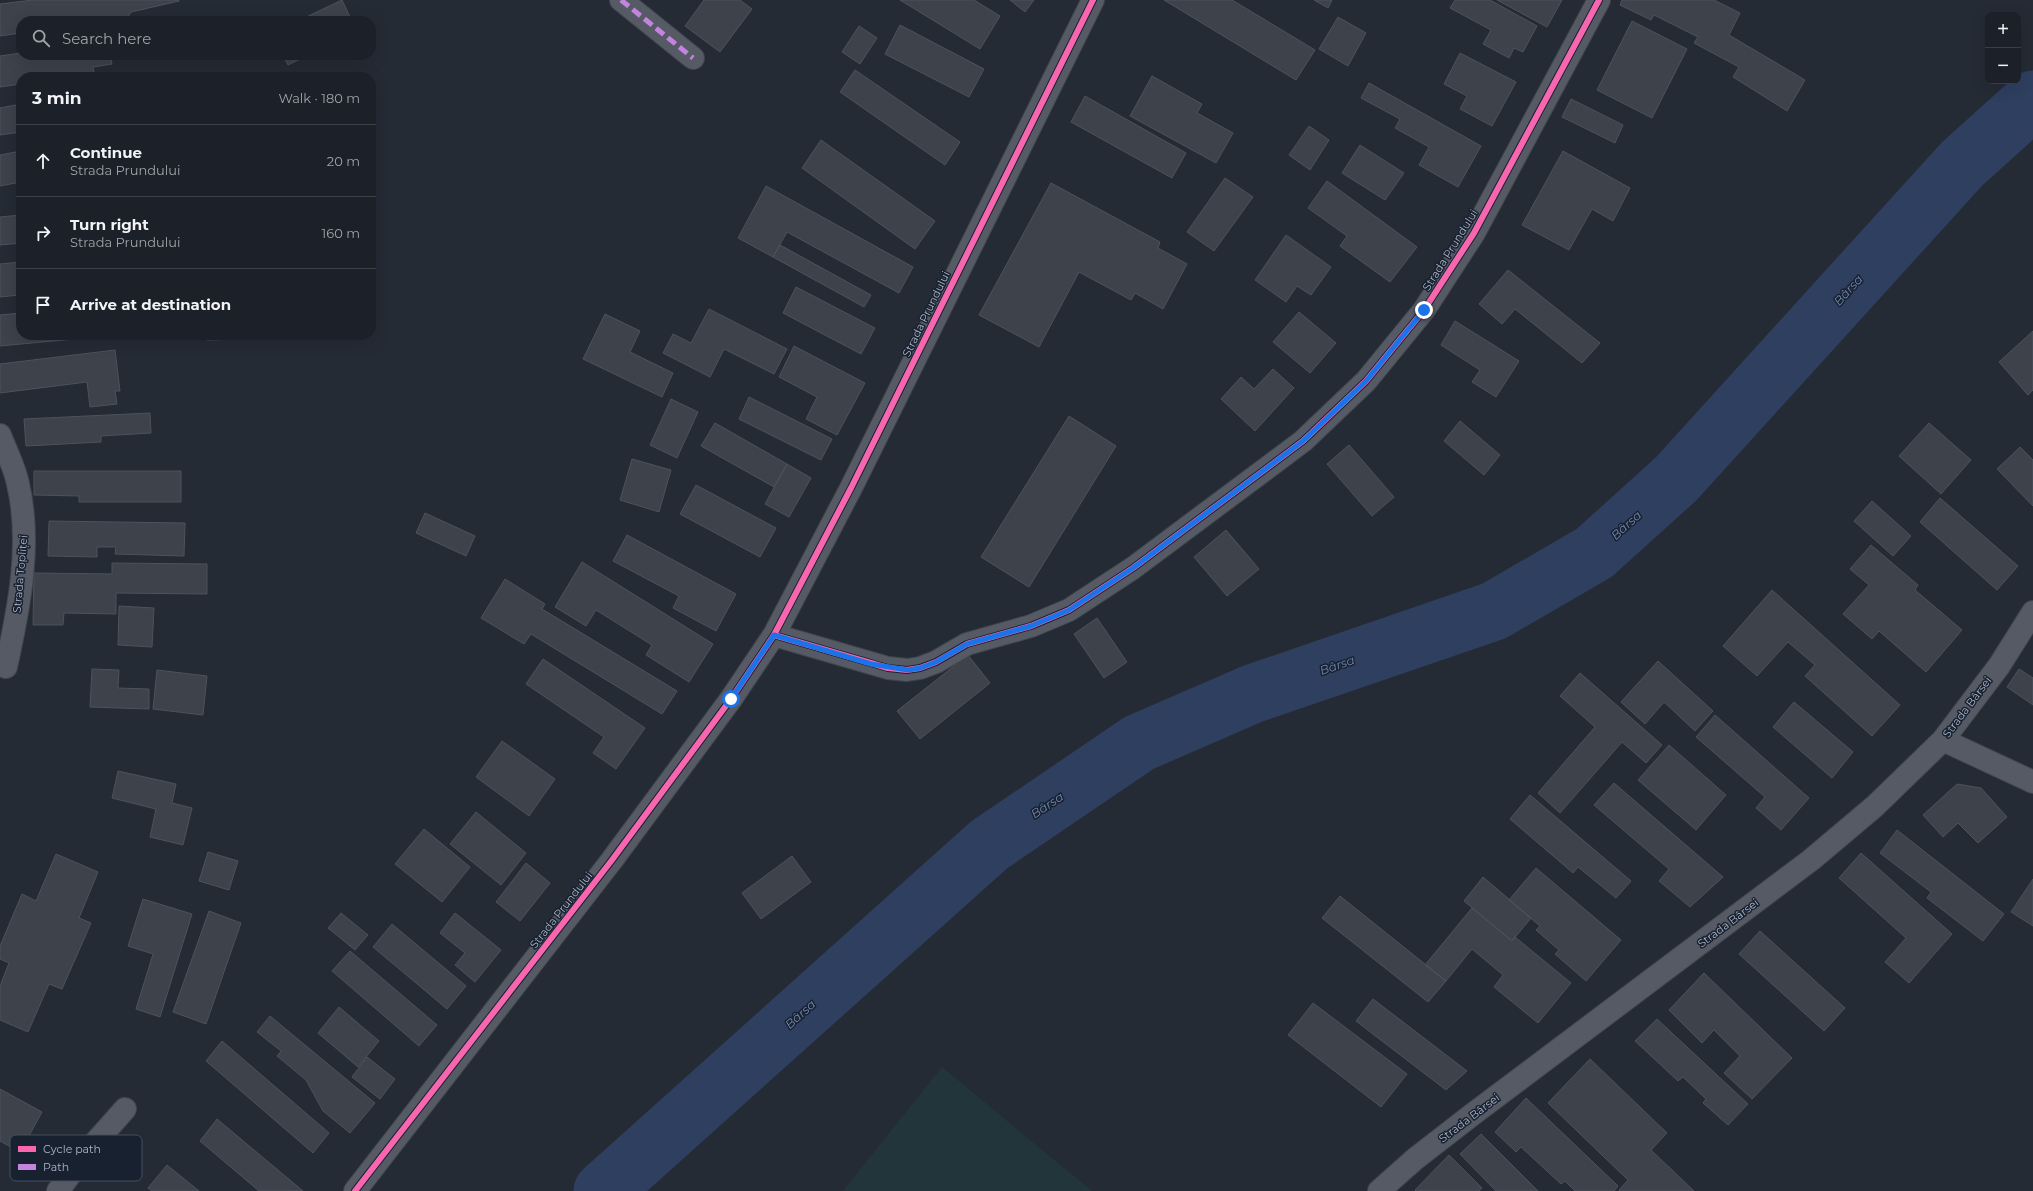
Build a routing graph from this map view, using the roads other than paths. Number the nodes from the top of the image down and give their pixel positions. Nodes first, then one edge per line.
1 (621, 0) edge
2 (1092, 0) edge
3 (1598, 0) edge
4 (693, 58) dead end
5 (0, 435) edge
6 (2033, 612) edge
7 (774, 635) junction
8 (6, 667) dead end
9 (1943, 740) junction
10 (2033, 782) edge
11 (125, 1109) dead end
12 (102, 1135) edge
13 (65, 1181) edge
14 (58, 1191) edge
15 (355, 1191) edge
16 (1379, 1191) edge

1 - 4 street
2 - 7 street, Strada Prundului
3 - 7 street, Strada Prundului
5 - 8 street, Strada Topliței
6 - 9 street, Strada Bârsei
7 - 15 street, Strada Prundului
9 - 10 street
9 - 16 street, Strada Bârsei
11 - 12 street
13 - 14 street

